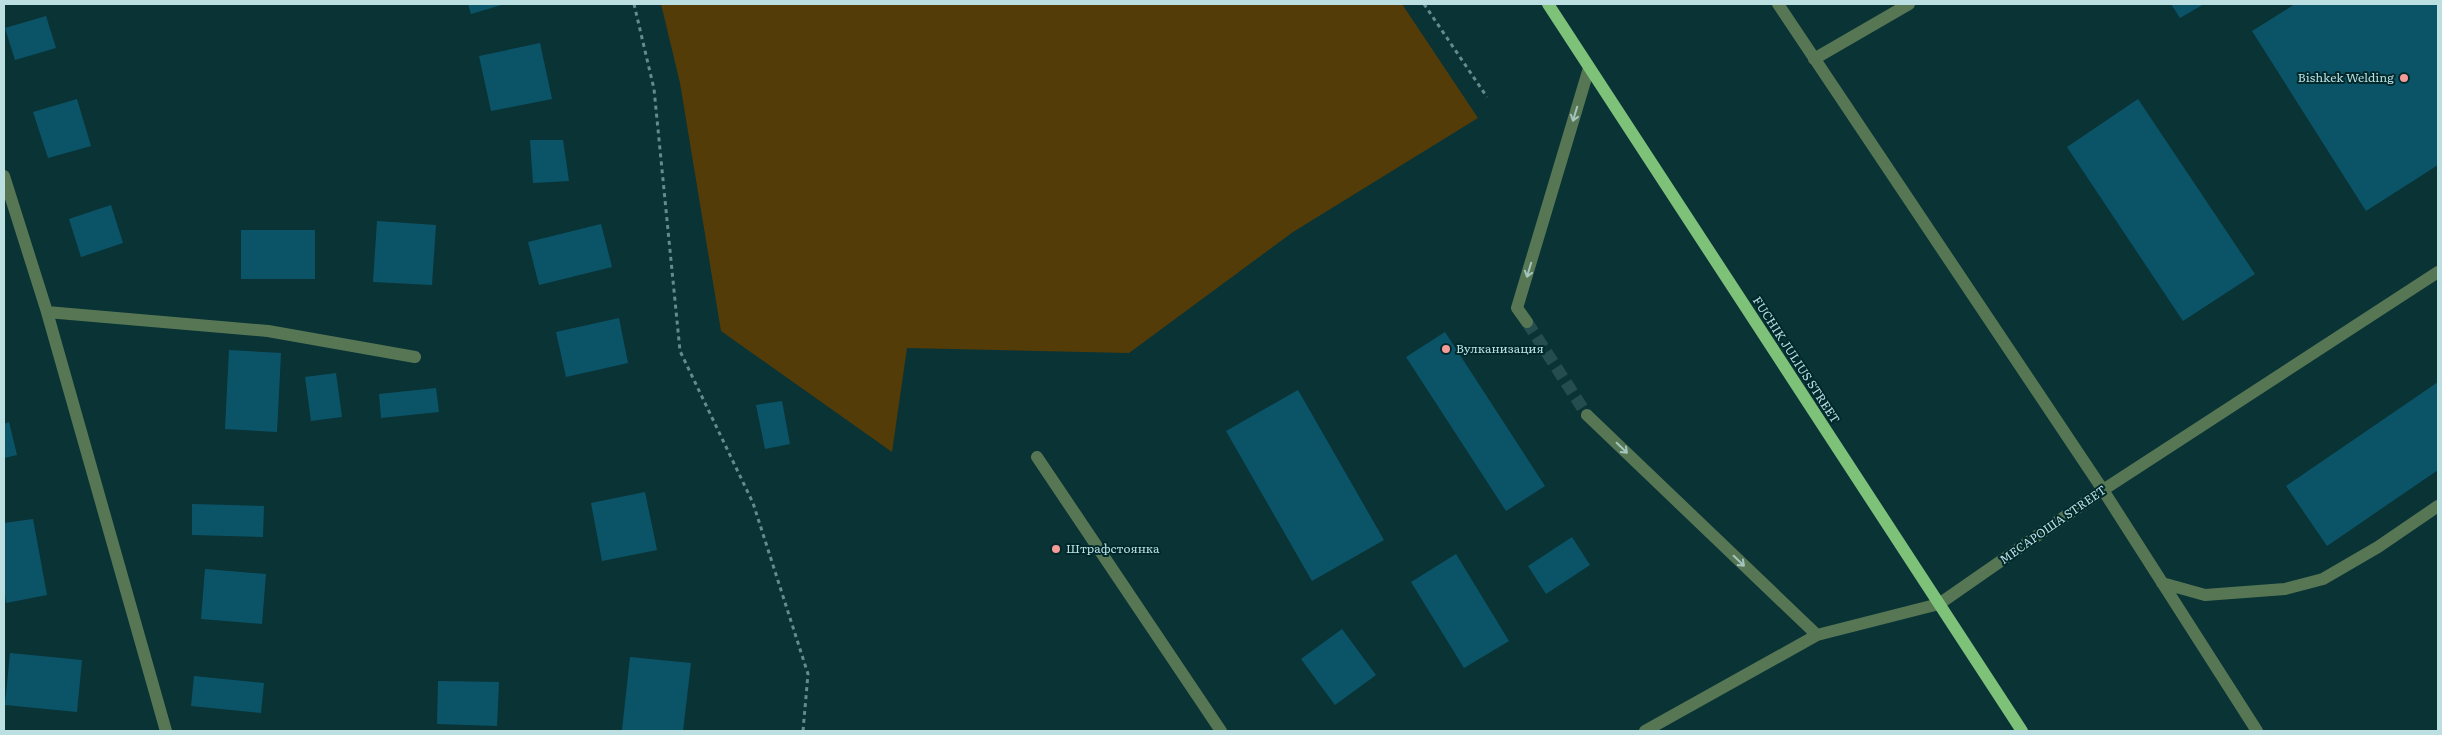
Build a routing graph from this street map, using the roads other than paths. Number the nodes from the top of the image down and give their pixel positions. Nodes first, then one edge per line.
1 (1548, 4) edge
2 (1778, 4) edge
3 (1909, 4) edge
4 (1814, 59) junction
5 (1589, 68) junction
6 (4, 176) edge
7 (2438, 272) edge
8 (47, 312) junction
9 (1527, 322) tunnel mouth
10 (415, 357) dead end
11 (1587, 415) tunnel mouth
12 (1037, 456) dead end
13 (2103, 490) junction
14 (2438, 506) edge
15 (2162, 583) junction
16 (1939, 604) junction
17 (1817, 635) junction
18 (166, 731) edge
19 (1221, 731) edge
20 (1645, 731) edge
21 (2022, 731) edge
22 (2257, 731) edge

1 - 5 main road, FUCHIK JULIUS STREET
2 - 4 street
3 - 4 street
4 - 13 street
5 -> 9 street
5 - 16 main road, FUCHIK JULIUS STREET
6 - 8 street
7 - 13 street, МЕСАРОША STREET
8 - 10 street
8 - 18 street
11 -> 17 street
12 - 19 street
13 - 15 street
13 - 16 street, МЕСАРОША STREET
14 - 15 street
15 - 22 street
16 - 17 street, МЕСАРОША STREET
16 - 21 main road, FUCHIK JULIUS STREET
17 - 20 street, МЕСАРОША STREET

